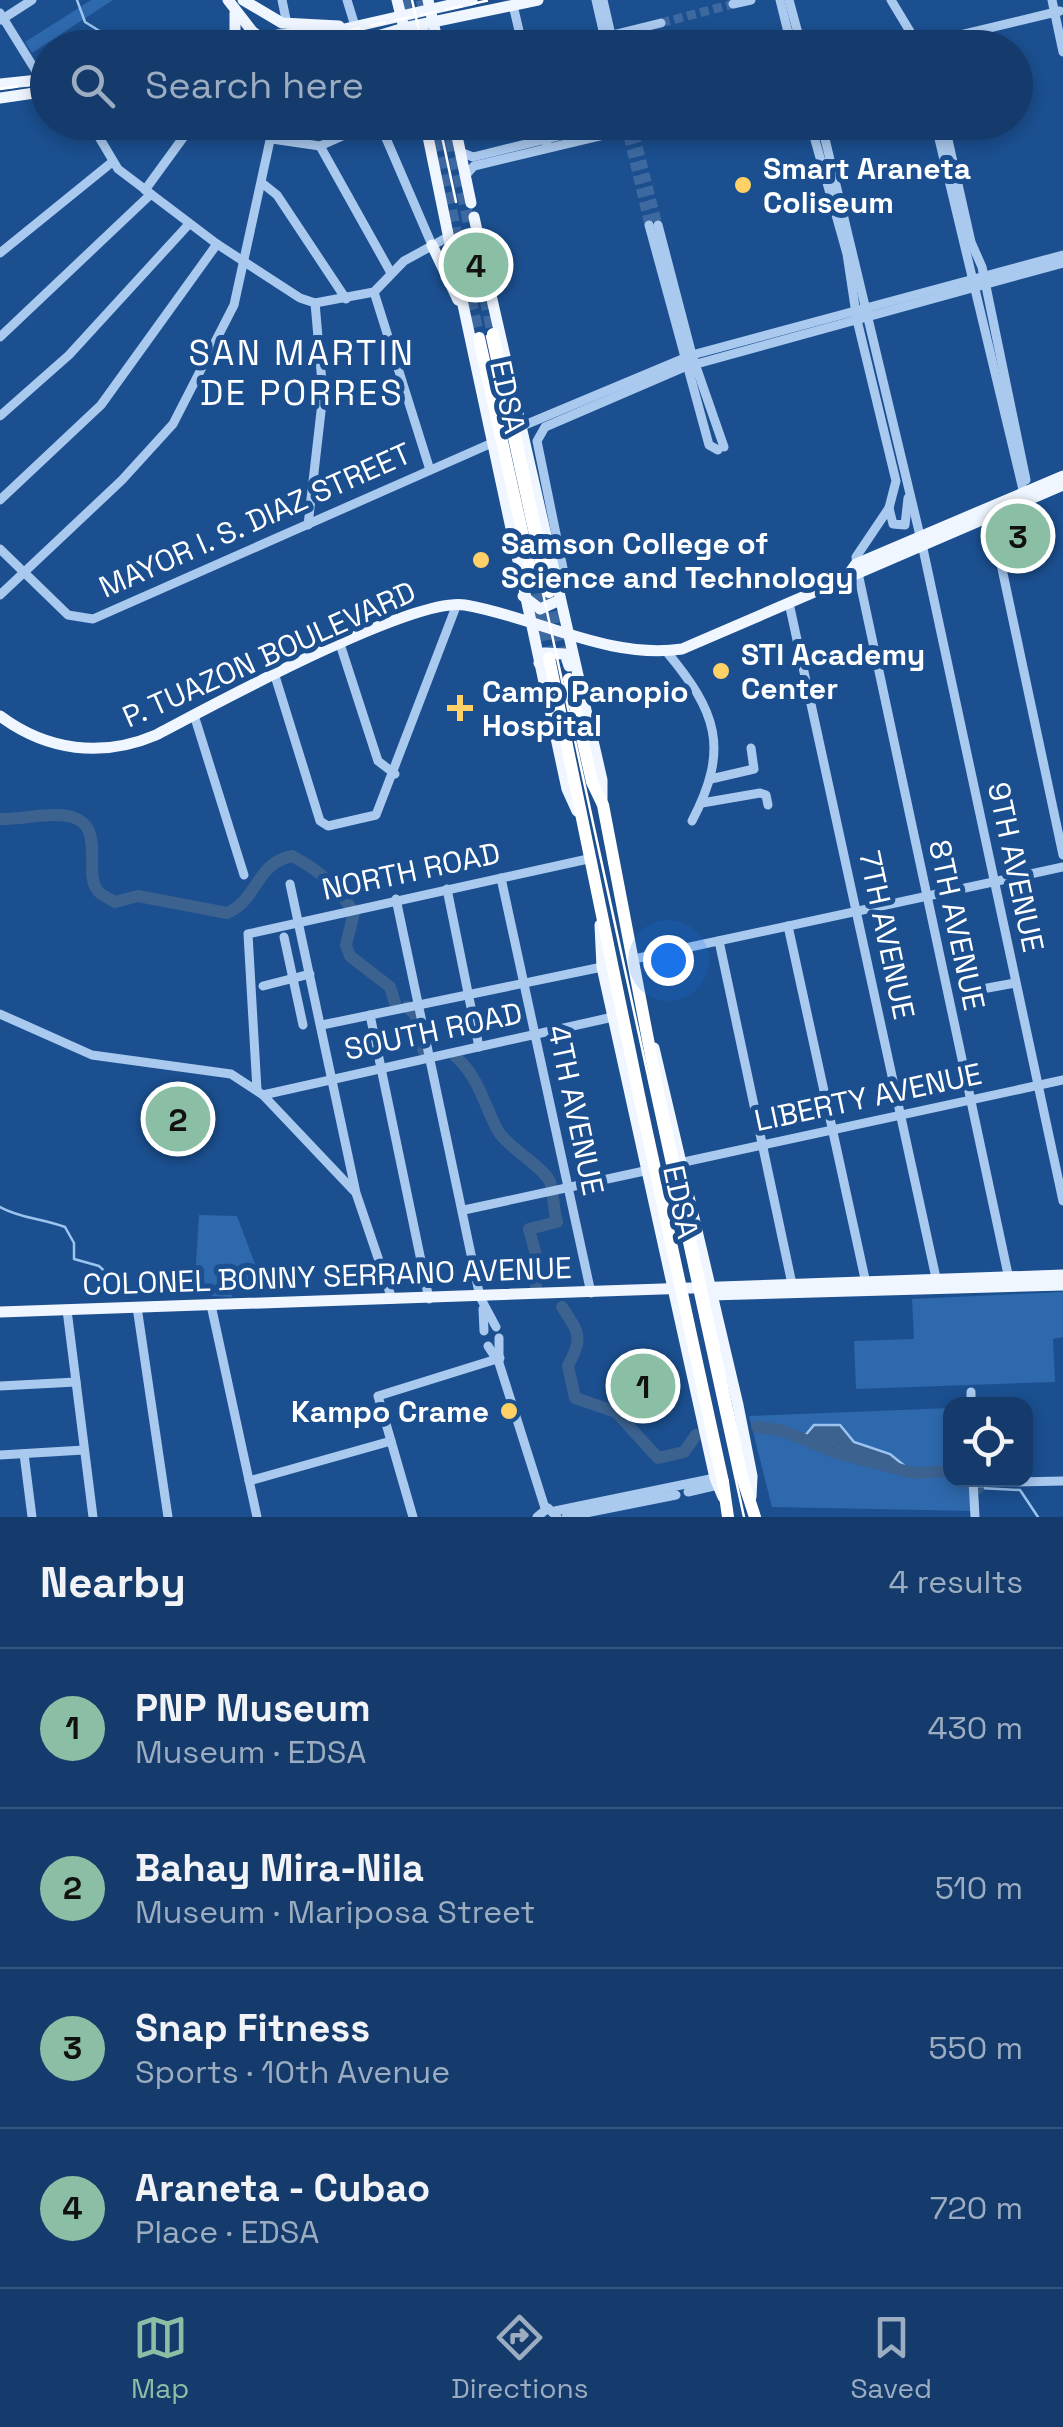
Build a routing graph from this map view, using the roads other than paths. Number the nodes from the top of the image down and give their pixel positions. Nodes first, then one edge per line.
1 (32, 0) edge
2 (282, 0) edge
3 (347, 0) edge
4 (399, 0) edge
5 (472, 0) edge
6 (538, 0) edge
7 (599, 0) edge
8 (751, 0) edge
9 (780, 0) edge
10 (789, 0) edge
11 (891, 0) edge
12 (235, 1) edge
13 (733, 4) dead end
14 (513, 5) junction
15 (430, 8) edge
16 (1058, 12) edge
17 (1, 18) edge
18 (403, 22) junction
19 (661, 23) tunnel mouth
20 (287, 24) junction
21 (354, 26) junction
22 (235, 30) edge
23 (251, 30) edge
24 (339, 30) edge
25 (385, 30) edge
26 (404, 30) edge
27 (519, 30) edge
28 (606, 30) edge
29 (642, 30) edge
30 (788, 30) edge
31 (797, 30) edge
32 (909, 30) edge
33 (982, 30) edge
34 (997, 30) edge
35 (1063, 52) edge
36 (30, 56) edge
37 (30, 79) edge
38 (0, 84) edge
39 (30, 94) edge
40 (0, 98) edge
41 (99, 140) edge
42 (182, 140) edge
43 (272, 140) edge
44 (279, 140) edge
45 (334, 140) edge
46 (385, 140) edge
47 (429, 140) edge
48 (458, 140) edge
49 (546, 140) edge
50 (560, 140) edge
51 (569, 140) edge
52 (815, 140) edge
53 (825, 140) edge
54 (939, 140) edge
55 (948, 140) edge
56 (547, 144) junction
57 (320, 146) junction
58 (460, 152) junction
59 (477, 160) junction
60 (111, 163) junction
61 (465, 176) junction
62 (262, 183) junction
63 (148, 192) junction
64 (471, 203) dead end
65 (474, 217) dead end
66 (188, 224) junction
67 (654, 225) tunnel mouth
68 (448, 236) junction
69 (217, 244) junction
70 (432, 245) junction
71 (0, 253) edge
72 (1063, 255) edge
73 (482, 258) dead end
74 (244, 263) junction
75 (1063, 264) edge
76 (391, 272) junction
77 (488, 282) dead end
78 (980, 282) junction
79 (374, 292) junction
80 (346, 299) junction
81 (315, 303) junction
82 (463, 306) junction
83 (861, 313) junction
84 (0, 336) edge
85 (689, 361) junction
86 (0, 416) edge
87 (520, 427) junction
88 (492, 443) junction
89 (721, 449) dead end
90 (430, 470) junction
91 (1063, 476) edge
92 (1063, 485) edge
93 (909, 490) junction
94 (1027, 496) junction
95 (0, 500) edge
96 (889, 508) junction
97 (991, 517) junction
98 (308, 525) junction
99 (921, 540) junction
100 (0, 549) edge
101 (853, 572) junction
102 (24, 573) junction
103 (532, 576) tunnel mouth
104 (0, 594) edge
105 (556, 595) junction
106 (524, 596) junction
107 (789, 603) junction
108 (457, 604) junction
109 (529, 622) junction
110 (568, 632) junction
111 (584, 636) junction
112 (340, 644) junction
113 (572, 651) junction
114 (666, 651) junction
115 (544, 660) junction
116 (275, 676) junction
117 (573, 678) junction
118 (194, 715) junction
119 (0, 716) edge
120 (751, 748) dead end
121 (395, 774) junction
122 (712, 779) junction
123 (702, 803) junction
124 (768, 805) dead end
125 (692, 822) dead end
126 (1063, 855) edge
127 (588, 860) junction
128 (1063, 868) edge
129 (244, 876) dead end
130 (501, 878) junction
131 (992, 881) junction
132 (290, 884) dead end
133 (447, 889) junction
134 (925, 896) junction
135 (396, 900) junction
136 (599, 911) junction
137 (856, 912) junction
138 (299, 922) junction
139 (788, 926) junction
140 (284, 937) dead end
141 (718, 941) junction
142 (634, 959) junction
143 (602, 967) junction
144 (310, 974) junction
145 (293, 979) junction
146 (1015, 982) junction
147 (524, 983) junction
148 (263, 986) dead end
149 (982, 989) dead end
150 (469, 994) junction
151 (409, 1006) junction
152 (0, 1014) edge
153 (370, 1015) junction
154 (613, 1017) junction
155 (303, 1025) dead end
156 (322, 1025) junction
157 (535, 1034) junction
158 (650, 1034) junction
159 (478, 1046) junction
160 (430, 1058) junction
161 (381, 1068) junction
162 (333, 1078) junction
163 (1063, 1080) edge
164 (1038, 1086) junction
165 (260, 1092) junction
166 (970, 1100) junction
167 (900, 1115) junction
168 (832, 1130) junction
169 (763, 1145) junction
170 (684, 1162) junction
171 (649, 1170) junction
172 (567, 1188) junction
173 (356, 1193) junction
174 (1063, 1201) edge
175 (694, 1206) junction
176 (464, 1210) junction
177 (658, 1212) junction
178 (704, 1251) junction
179 (668, 1259) junction
180 (1063, 1275) edge
181 (936, 1278) junction
182 (792, 1280) junction
183 (1009, 1282) junction
184 (1063, 1285) edge
185 (866, 1286) junction
186 (674, 1290) junction
187 (713, 1291) junction
188 (591, 1293) junction
189 (728, 1294) junction
190 (392, 1299) junction
191 (429, 1299) junction
192 (481, 1301) junction
193 (210, 1305) junction
194 (137, 1307) junction
195 (67, 1310) junction
196 (0, 1312) edge
197 (718, 1314) junction
198 (496, 1327) dead end
199 (484, 1330) dead end
200 (499, 1338) dead end
201 (488, 1346) dead end
202 (497, 1360) junction
203 (76, 1382) junction
204 (0, 1386) edge
205 (970, 1392) dead end
206 (970, 1397) edge
207 (391, 1441) junction
208 (84, 1450) junction
209 (24, 1454) junction
210 (0, 1455) edge
211 (249, 1481) junction
212 (1063, 1481) edge
213 (718, 1482) junction
214 (1033, 1482) edge
215 (973, 1487) edge
216 (688, 1492) dead end
217 (655, 1495) junction
218 (676, 1495) dead end
219 (750, 1497) junction
220 (608, 1504) junction
221 (552, 1512) edge
222 (32, 1517) edge
223 (93, 1517) edge
224 (168, 1517) edge
225 (257, 1517) edge
226 (414, 1517) edge
227 (537, 1517) edge
228 (566, 1517) edge
229 (728, 1517) edge
230 (755, 1517) edge
231 (975, 1517) edge

1 - 17 street
2 - 20 street
3 - 21 street
4 - 15 main road
4 - 18 main road
5 - 15 main road
6 - 14 main road
7 - 28 street
8 - 13 street
9 - 30 street
10 - 31 street
11 - 32 street
12 - 20 main road
12 - 22 main road
12 - 23 main road
14 - 15 main road
14 - 27 street
15 - 18 main road
16 - 33 street
16 - 34 street
16 - 35 street
17 - 36 street
18 - 21 main road
18 - 25 main road
18 - 26 main road
19 - 29 street
20 - 21 main road
21 - 24 main road, bridge
37 - 38 main road
39 - 40 main road
41 - 60 street
42 - 63 street
43 - 62 street
44 - 57 street
45 - 57 street
46 - 70 street
47 - 68 main road, EDSA
48 - 58 main road
49 - 56 street
50 - 56 street
51 - 56 street
52 - 83 street
53 - 83 street
54 - 78 street
55 - 78 street
56 - 59 street
57 - 76 street
58 - 59 street
58 - 61 main road
59 - 61 street
60 - 63 street
60 - 71 street
61 - 64 main road
62 - 74 street
62 - 80 street
63 - 66 street
63 - 84 street
65 - 73 main road
66 - 69 street
66 - 86 street
67 - 85 street
68 - 70 street
68 - 82 main road, EDSA
69 - 74 street
69 - 95 street
70 - 76 street
70 - 82 main road
72 - 78 street
74 - 81 street
74 - 102 street
75 - 78 street
76 - 79 street
77 - 87 main road, EDSA
78 - 83 street
78 - 94 street
79 - 80 street
79 - 90 street
80 - 81 street
81 - 98 street
82 - 88 main road, EDSA
83 - 85 street
83 - 93 street, 9TH AVENUE
83 - 96 street
85 - 87 street
85 - 89 street
85 - 105 street
87 - 105 main road, EDSA
88 - 90 street, MAYOR I. S. DIAZ STREET
88 - 106 main road, EDSA
90 - 98 street, MAYOR I. S. DIAZ STREET
91 - 94 main road, P. TUAZON BOULEVARD
92 - 94 main road, P. TUAZON BOULEVARD
93 - 96 street
93 - 99 street, 9TH AVENUE
94 - 97 main road, P. TUAZON BOULEVARD
94 - 99 main road, P. TUAZON BOULEVARD
96 - 101 street
97 - 99 main road, P. TUAZON BOULEVARD
97 - 126 street
98 - 102 street, MAYOR I. S. DIAZ STREET
99 - 101 main road, P. TUAZON BOULEVARD
99 - 131 street, 9TH AVENUE
100 - 102 street, MAYOR I. S. DIAZ STREET
101 - 107 main road, P. TUAZON BOULEVARD
101 - 134 street, 8TH AVENUE
102 - 104 street
103 - 105 highway, EDSA
105 - 106 main road
105 - 110 main road, EDSA
106 - 109 main road, EDSA
107 - 114 main road, P. TUAZON BOULEVARD
107 - 137 street, 7TH AVENUE
108 - 109 main road, P. TUAZON BOULEVARD
108 - 112 main road, P. TUAZON BOULEVARD
108 - 121 street
109 - 110 main road, P. TUAZON BOULEVARD
109 - 115 main road, EDSA
110 - 111 main road, P. TUAZON BOULEVARD
110 - 113 main road, EDSA
111 - 113 main road
111 - 114 main road, P. TUAZON BOULEVARD
112 - 116 main road, P. TUAZON BOULEVARD
112 - 121 street
113 - 117 main road, EDSA
114 - 122 street
115 - 117 main road
115 - 127 highway, EDSA
116 - 118 main road, P. TUAZON BOULEVARD
116 - 121 street
117 - 142 highway, EDSA
118 - 119 main road, P. TUAZON BOULEVARD
118 - 129 street
120 - 122 street
122 - 123 street
123 - 124 street
123 - 125 street
127 - 130 street, NORTH ROAD
127 - 136 highway, EDSA
128 - 131 street
130 - 133 street, NORTH ROAD
130 - 147 street, 4TH AVENUE
131 - 134 street
131 - 146 street, 9TH AVENUE
132 - 138 street
133 - 135 street, NORTH ROAD
133 - 150 street
134 - 137 street
134 - 166 street, 8TH AVENUE
135 - 138 street, NORTH ROAD
135 - 151 street
136 - 143 main road, EDSA
136 - 213 highway, EDSA, bridge
137 - 139 street
137 - 167 street, 7TH AVENUE
138 - 144 street
138 - 165 street, NORTH ROAD
139 - 141 street
139 - 168 street
140 - 145 street
141 - 142 street
141 - 169 street
142 - 158 highway, EDSA
143 - 147 street
143 - 154 main road, EDSA
144 - 145 street
144 - 156 street
145 - 148 street
145 - 155 street
146 - 149 street
146 - 164 street, 9TH AVENUE
147 - 150 street
147 - 157 street, 4TH AVENUE
150 - 151 street
150 - 159 street
151 - 153 street
151 - 160 street
152 - 165 street
153 - 156 street
153 - 161 street
154 - 157 street, SOUTH ROAD
154 - 171 main road, EDSA
156 - 162 street
157 - 159 street, SOUTH ROAD
157 - 172 street, 4TH AVENUE
158 - 170 main road, EDSA
158 - 219 highway, EDSA, bridge
159 - 160 street, SOUTH ROAD
160 - 161 street, SOUTH ROAD
160 - 176 street
161 - 162 street, SOUTH ROAD
161 - 191 street
162 - 165 street, SOUTH ROAD
162 - 173 street
163 - 164 street, LIBERTY AVENUE
164 - 166 street, LIBERTY AVENUE
164 - 174 street, 9TH AVENUE
165 - 173 street
166 - 167 street, LIBERTY AVENUE
166 - 183 street, 8TH AVENUE
167 - 168 street, LIBERTY AVENUE
167 - 181 street, 7TH AVENUE
168 - 169 street, LIBERTY AVENUE
168 - 185 street
169 - 170 street, LIBERTY AVENUE
169 - 182 street
170 - 175 main road, EDSA
171 - 172 street
171 - 177 main road, EDSA
172 - 176 street
172 - 188 street, 4TH AVENUE
173 - 190 street
175 - 177 main road
175 - 178 main road, EDSA
176 - 192 street
177 - 179 main road, EDSA
178 - 179 main road
178 - 187 main road, EDSA
179 - 186 main road, EDSA
180 - 183 main road, COLONEL BONNY SERRANO AVENUE
181 - 183 main road, COLONEL BONNY SERRANO AVENUE
181 - 185 main road, COLONEL BONNY SERRANO AVENUE
182 - 185 main road, COLONEL BONNY SERRANO AVENUE
182 - 187 main road, COLONEL BONNY SERRANO AVENUE
183 - 184 main road, COLONEL BONNY SERRANO AVENUE
183 - 185 main road, COLONEL BONNY SERRANO AVENUE
185 - 189 main road, COLONEL BONNY SERRANO AVENUE
186 - 187 main road, COLONEL BONNY SERRANO AVENUE
186 - 188 main road, COLONEL BONNY SERRANO AVENUE
186 - 213 main road, EDSA
187 - 189 main road, COLONEL BONNY SERRANO AVENUE
187 - 197 main road, EDSA
188 - 192 main road, COLONEL BONNY SERRANO AVENUE
189 - 197 main road
190 - 191 main road, COLONEL BONNY SERRANO AVENUE
190 - 193 main road, COLONEL BONNY SERRANO AVENUE
191 - 192 main road, COLONEL BONNY SERRANO AVENUE
192 - 198 street
192 - 199 street
193 - 194 main road, COLONEL BONNY SERRANO AVENUE
193 - 211 street
194 - 195 main road, COLONEL BONNY SERRANO AVENUE
194 - 224 street
195 - 196 main road, COLONEL BONNY SERRANO AVENUE
195 - 203 street
197 - 219 main road, EDSA
200 - 202 street
201 - 202 street
202 - 207 street
202 - 221 street
203 - 204 street
203 - 208 street
205 - 206 street
207 - 211 street
207 - 226 street
208 - 209 street
208 - 223 street
209 - 210 street
209 - 222 street
211 - 225 street
212 - 214 street
213 - 216 street
213 - 217 street
213 - 229 highway, EDSA
215 - 231 street
217 - 218 street
217 - 220 street
219 - 230 highway, EDSA
220 - 221 street
220 - 228 street
221 - 227 street

